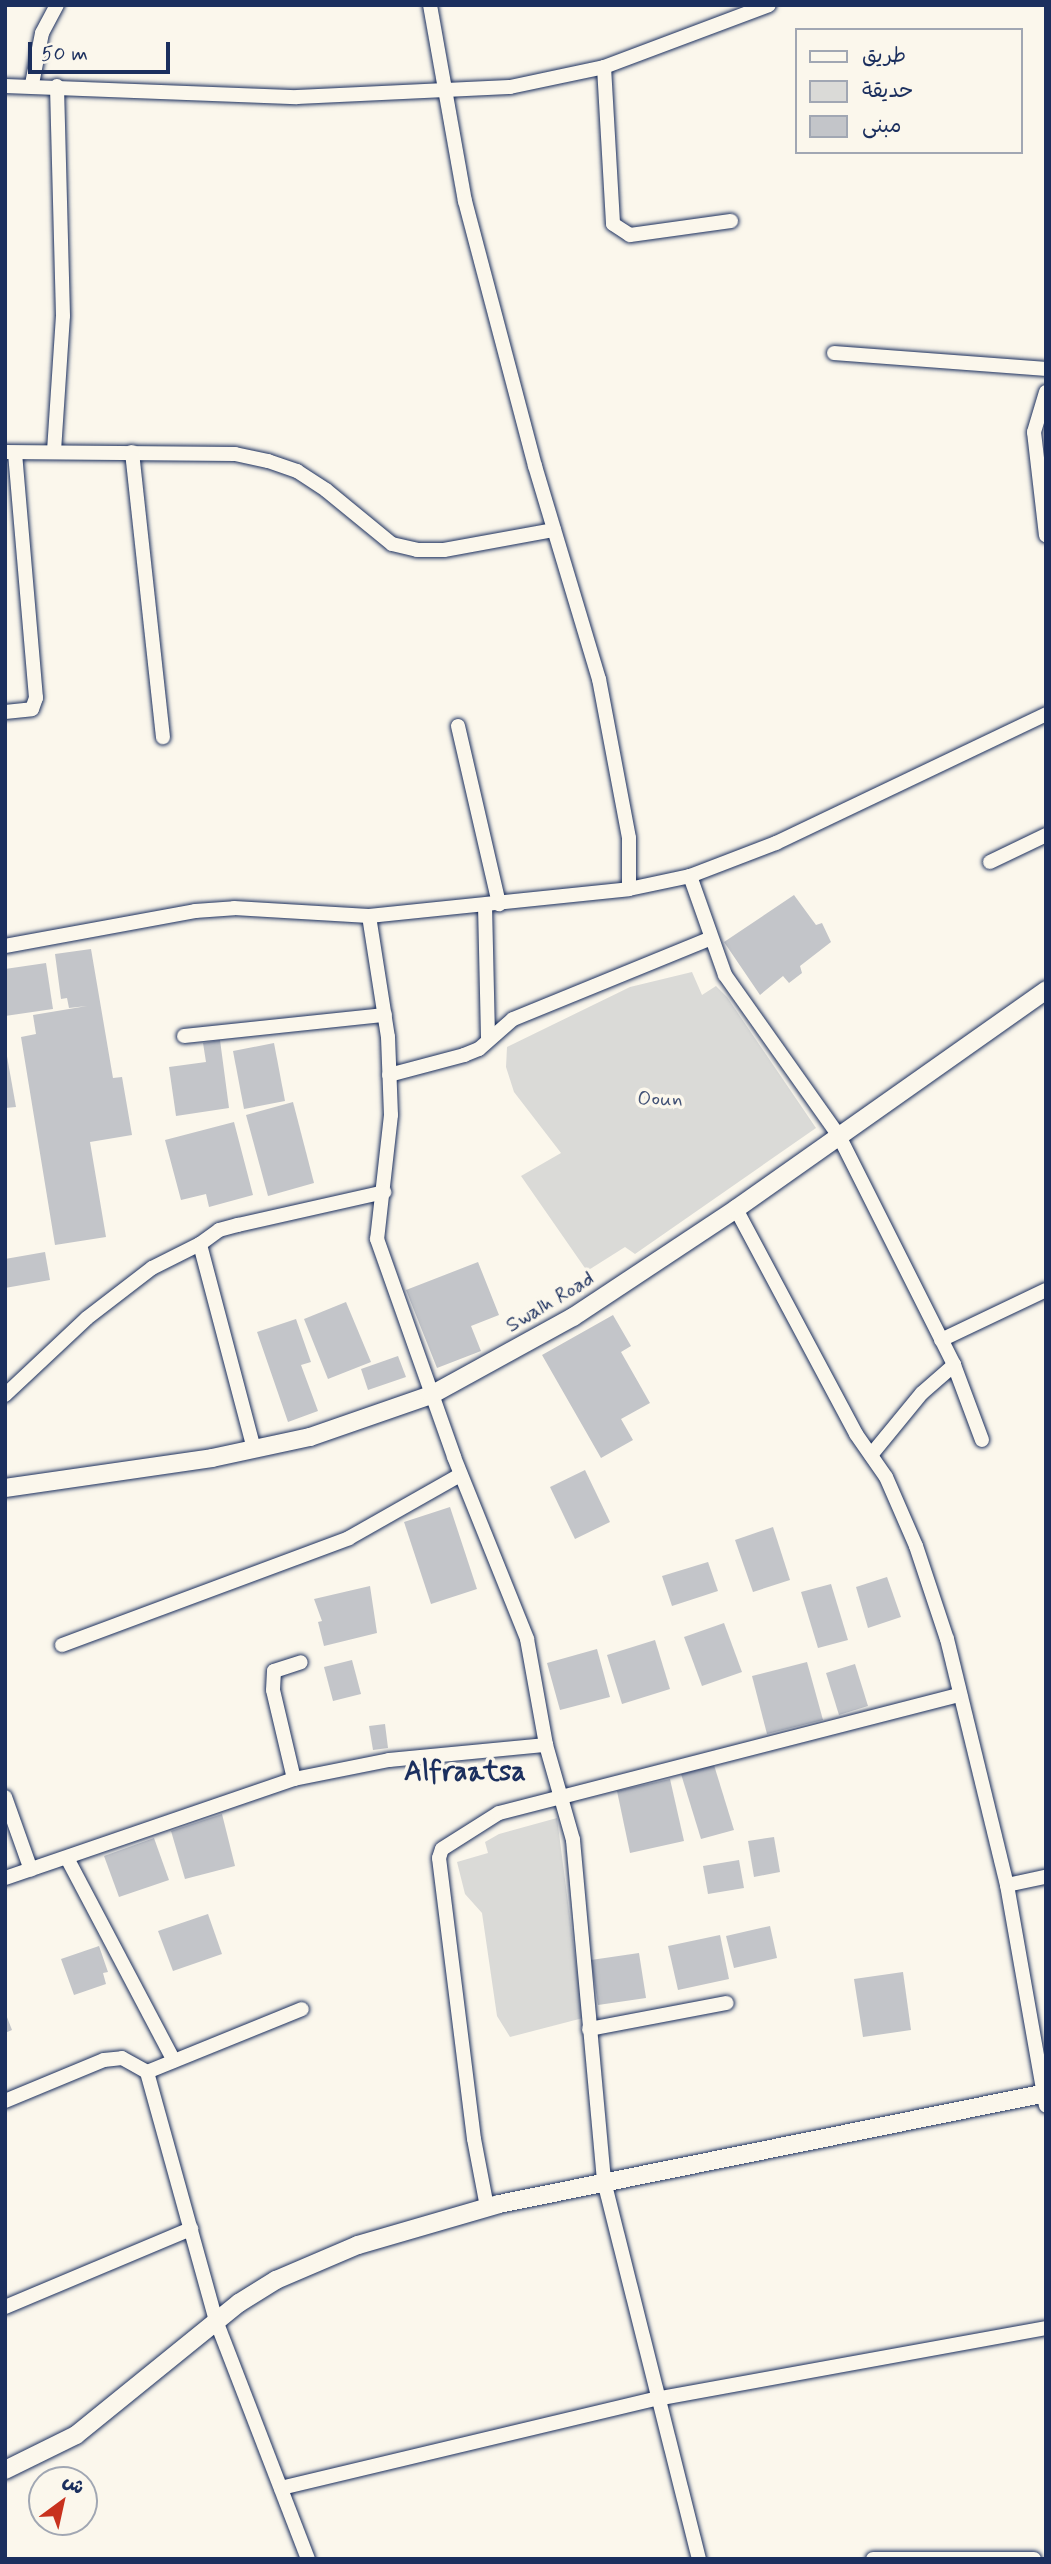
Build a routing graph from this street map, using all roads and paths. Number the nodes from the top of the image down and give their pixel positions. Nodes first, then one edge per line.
1 (57, 5) edge
2 (430, 5) edge
3 (769, 5) edge
4 (604, 67) junction
5 (32, 84) junction
6 (5, 86) edge
7 (57, 86) junction
8 (447, 92) junction
9 (731, 221) dead end
10 (834, 353) dead end
11 (1046, 369) edge
12 (1046, 392) edge
13 (10, 452) edge
14 (54, 452) junction
15 (132, 452) junction
16 (554, 530) junction
17 (1046, 535) edge
18 (5, 712) edge
19 (1046, 714) edge
20 (458, 726) dead end
21 (163, 737) dead end
22 (1046, 835) edge
23 (990, 862) dead end
24 (690, 876) junction
25 (629, 889) junction
26 (492, 904) junction
27 (369, 916) junction
28 (709, 939) junction
29 (5, 946) edge
30 (1046, 990) edge
31 (385, 1015) junction
32 (184, 1036) dead end
33 (488, 1040) junction
34 (389, 1075) junction
35 (839, 1136) junction
36 (384, 1192) junction
37 (736, 1209) junction
38 (200, 1244) junction
39 (1046, 1290) edge
40 (941, 1340) junction
41 (954, 1365) junction
42 (5, 1395) edge
43 (431, 1395) junction
44 (982, 1440) dead end
45 (254, 1449) junction
46 (871, 1455) junction
47 (460, 1475) junction
48 (5, 1488) edge
49 (62, 1645) dead end
50 (301, 1662) dead end
51 (960, 1695) junction
52 (546, 1745) junction
53 (294, 1779) junction
54 (5, 1797) edge
55 (563, 1800) junction
56 (67, 1858) junction
57 (32, 1870) junction
58 (1046, 1877) edge
59 (5, 1878) edge
60 (1007, 1885) junction
61 (727, 2003) dead end
62 (302, 2009) dead end
63 (589, 2029) junction
64 (174, 2061) junction
65 (147, 2072) junction
66 (1045, 2097) edge
67 (5, 2101) edge
68 (604, 2181) junction
69 (487, 2207) junction
70 (191, 2230) junction
71 (5, 2307) edge
72 (215, 2318) junction
73 (1046, 2328) edge
74 (656, 2399) junction
75 (5, 2470) edge
76 (281, 2488) junction
77 (308, 2559) edge
78 (699, 2559) edge
79 (873, 2559) edge
80 (1034, 2559) edge

1 - 5 street
2 - 8 street
3 - 4 street
4 - 8 street
4 - 9 street
5 - 6 street
5 - 7 street
7 - 8 street
7 - 14 street
8 - 16 street
10 - 11 street
12 - 17 street
13 - 14 street
13 - 18 street
14 - 15 street
15 - 16 street
15 - 21 street
16 - 25 street
19 - 24 street
20 - 26 street
22 - 23 street
24 - 25 street
24 - 28 street
25 - 26 street
26 - 27 street
26 - 33 street
27 - 29 street
27 - 31 street
28 - 33 street
28 - 35 street
30 - 35 street, Swalh Road
31 - 32 street
31 - 34 street
33 - 34 street
34 - 36 street
35 - 37 street, Swalh Road
35 - 40 street
36 - 38 street
36 - 43 street
37 - 43 street, Swalh Road
37 - 46 street
38 - 42 street
38 - 45 street
39 - 40 street
40 - 41 street
41 - 44 street
41 - 46 street
43 - 45 street, Swalh Road
43 - 47 street
45 - 48 street, Swalh Road
46 - 51 street
47 - 49 street
47 - 52 street
50 - 53 street
51 - 55 street
51 - 60 street
52 - 53 street
52 - 55 street
53 - 56 street
54 - 57 street
55 - 63 street
55 - 69 street
56 - 57 street
56 - 64 street
57 - 59 street
58 - 60 street
60 - 66 street
61 - 63 street
62 - 64 street
63 - 68 street
64 - 65 street
65 - 67 street
65 - 70 street
66 - 68 street
68 - 69 street
68 - 74 street
69 - 72 street
70 - 71 street
70 - 72 street
72 - 75 street
72 - 76 street
73 - 74 street
74 - 76 street
74 - 78 street
76 - 77 street
79 - 80 street

